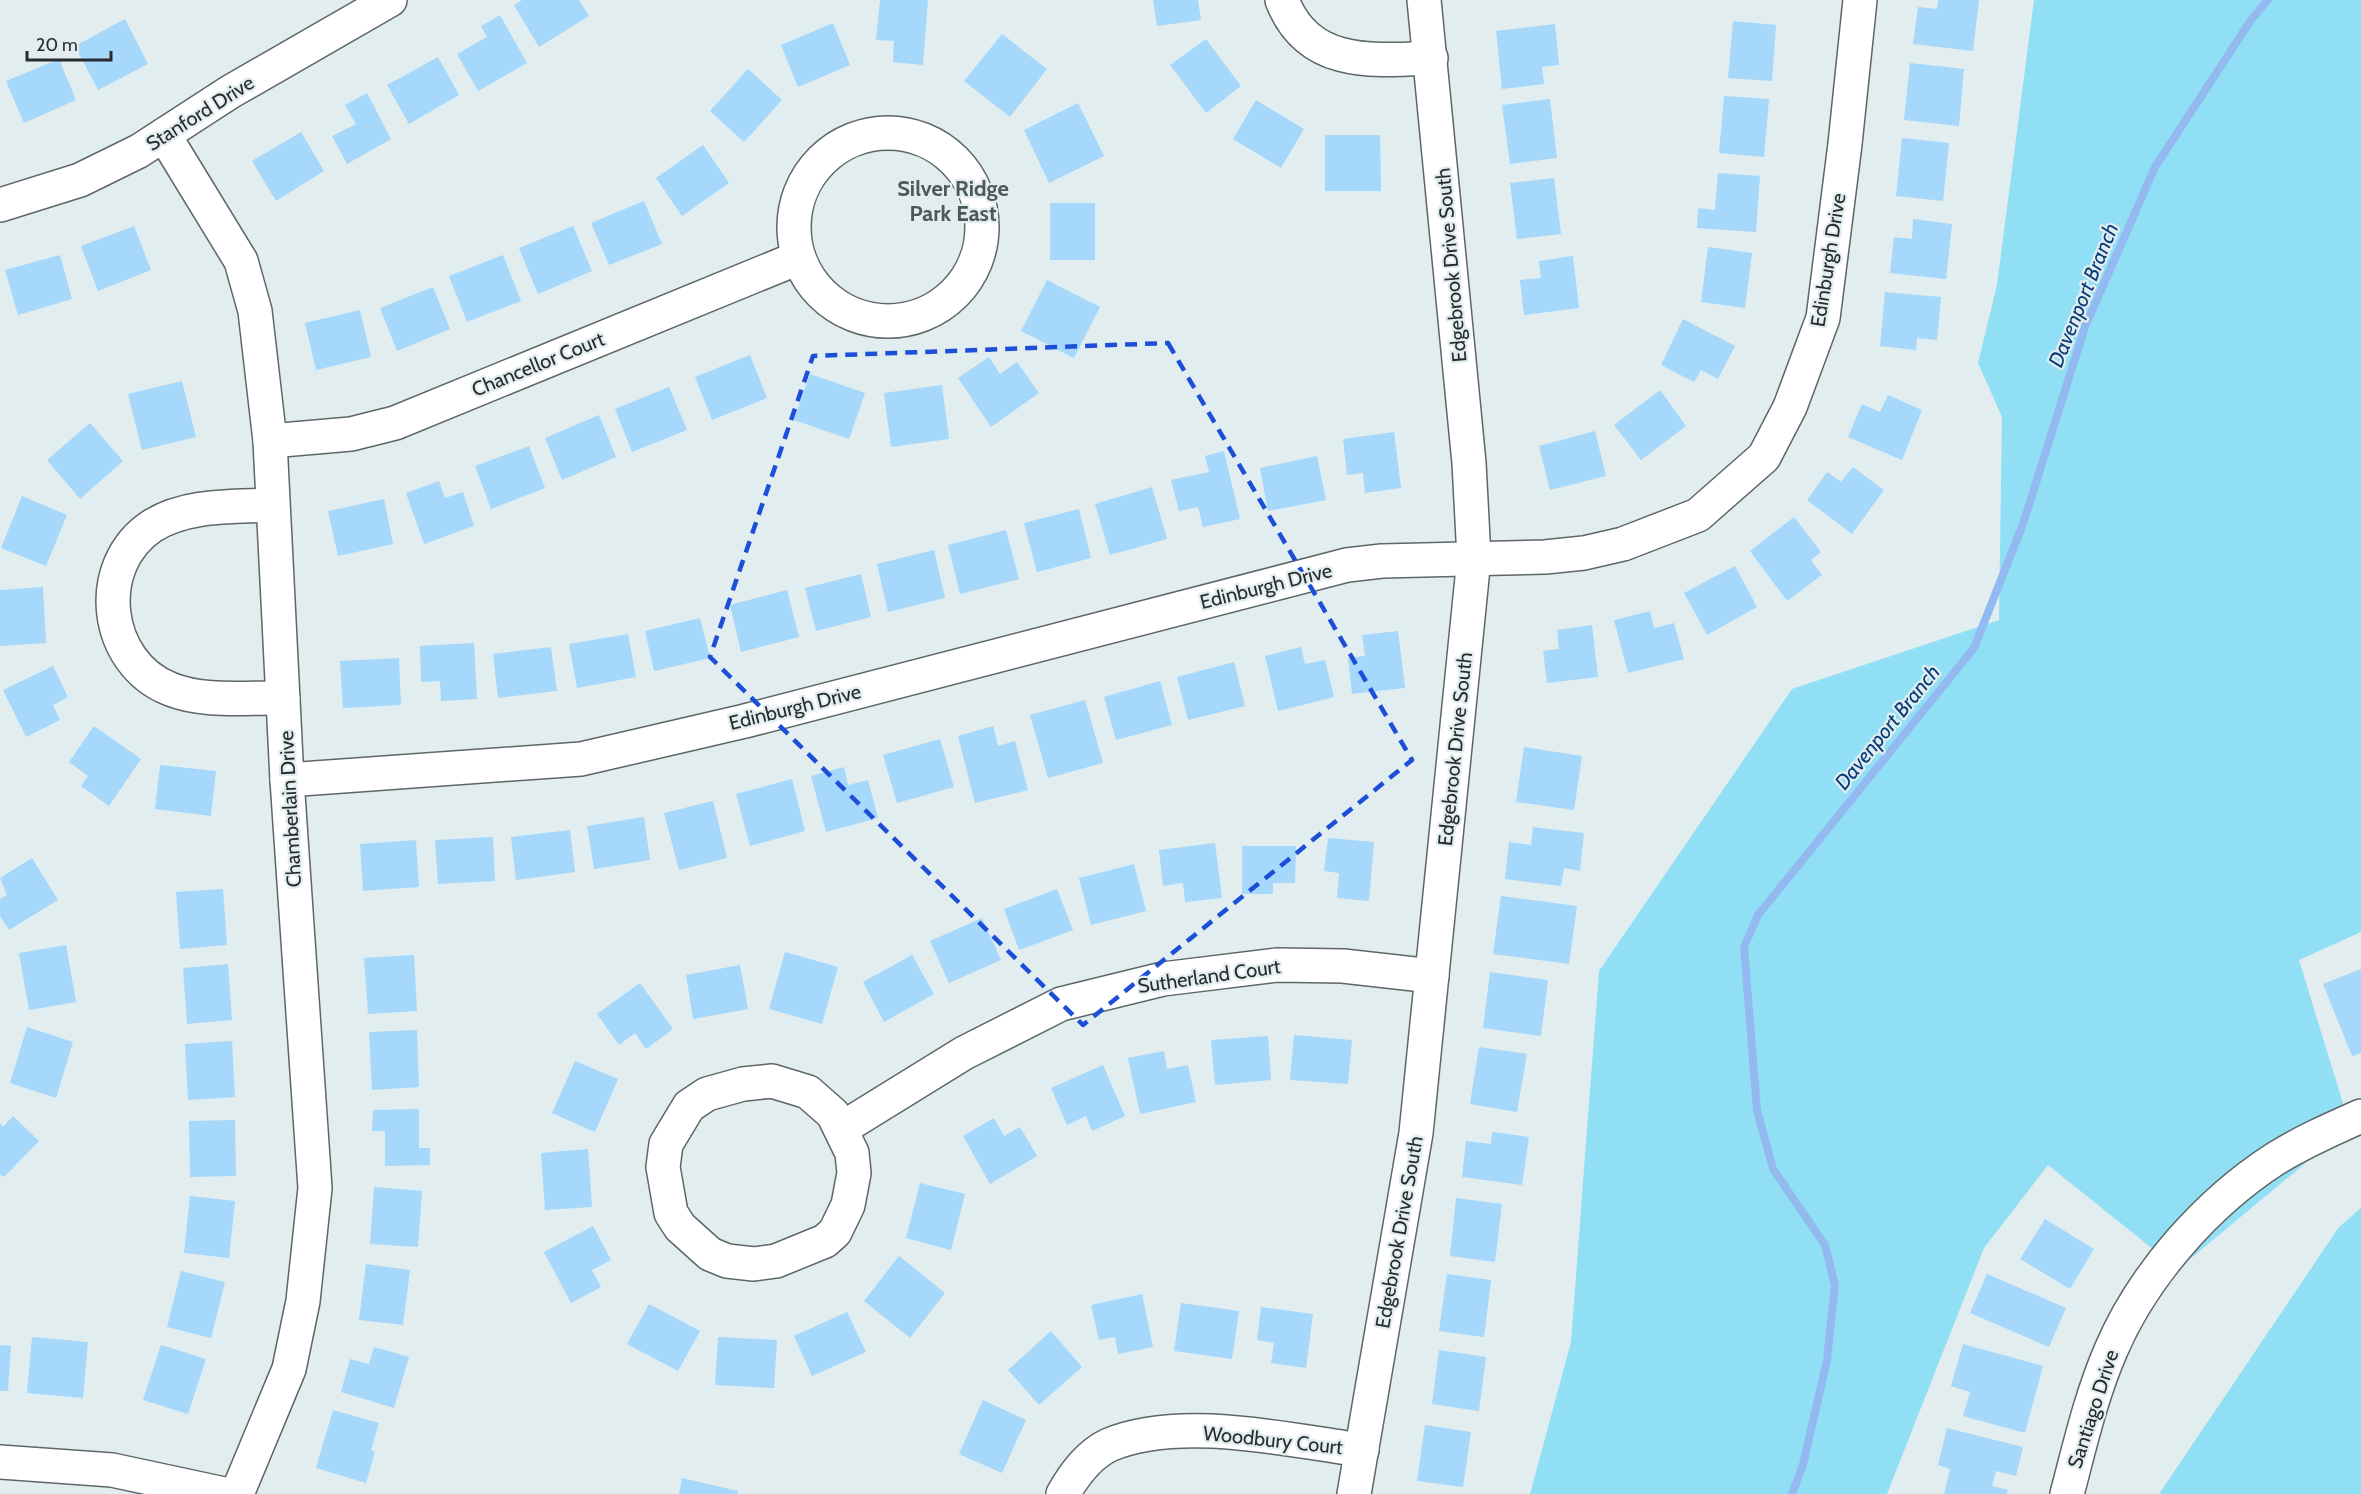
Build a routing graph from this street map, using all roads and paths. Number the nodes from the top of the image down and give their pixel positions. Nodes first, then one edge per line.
1 (1282, 0) edge
2 (1424, 0) edge
3 (1860, 0) edge
4 (383, 2) edge
5 (1431, 58) junction
6 (164, 135) junction
7 (0, 205) edge
8 (798, 258) junction
9 (270, 441) junction
10 (272, 505) junction
11 (1474, 558) junction
12 (283, 698) junction
13 (287, 780) junction
14 (1432, 976) junction
15 (2361, 1116) edge
16 (842, 1129) junction
17 (1362, 1450) junction
18 (0, 1462) edge
19 (224, 1494) edge
20 (237, 1494) edge
21 (1063, 1494) edge
22 (1354, 1494) edge
23 (2067, 1494) edge

1 - 5 street
2 - 5 street, Edgebrook Drive South
3 - 11 street, Edinburgh Drive
4 - 6 street, Stanford Drive
5 - 11 street, Edgebrook Drive South
6 - 7 street, Stanford Drive
6 - 9 street, Chamberlain Drive
8 - 8 street
8 - 9 street, Chancellor Court
9 - 10 street, Chamberlain Drive
10 - 12 street, Chamberlain Drive
10 - 12 street
11 - 13 street, Edinburgh Drive
11 - 14 street, Edgebrook Drive South
12 - 13 street, Chamberlain Drive
13 - 20 street, Chamberlain Drive
14 - 16 street, Sutherland Court
14 - 17 street, Edgebrook Drive South
15 - 23 street, Santiago Drive
16 - 16 street
17 - 21 street, Woodbury Court
17 - 22 street, Edgebrook Drive South
18 - 19 street

